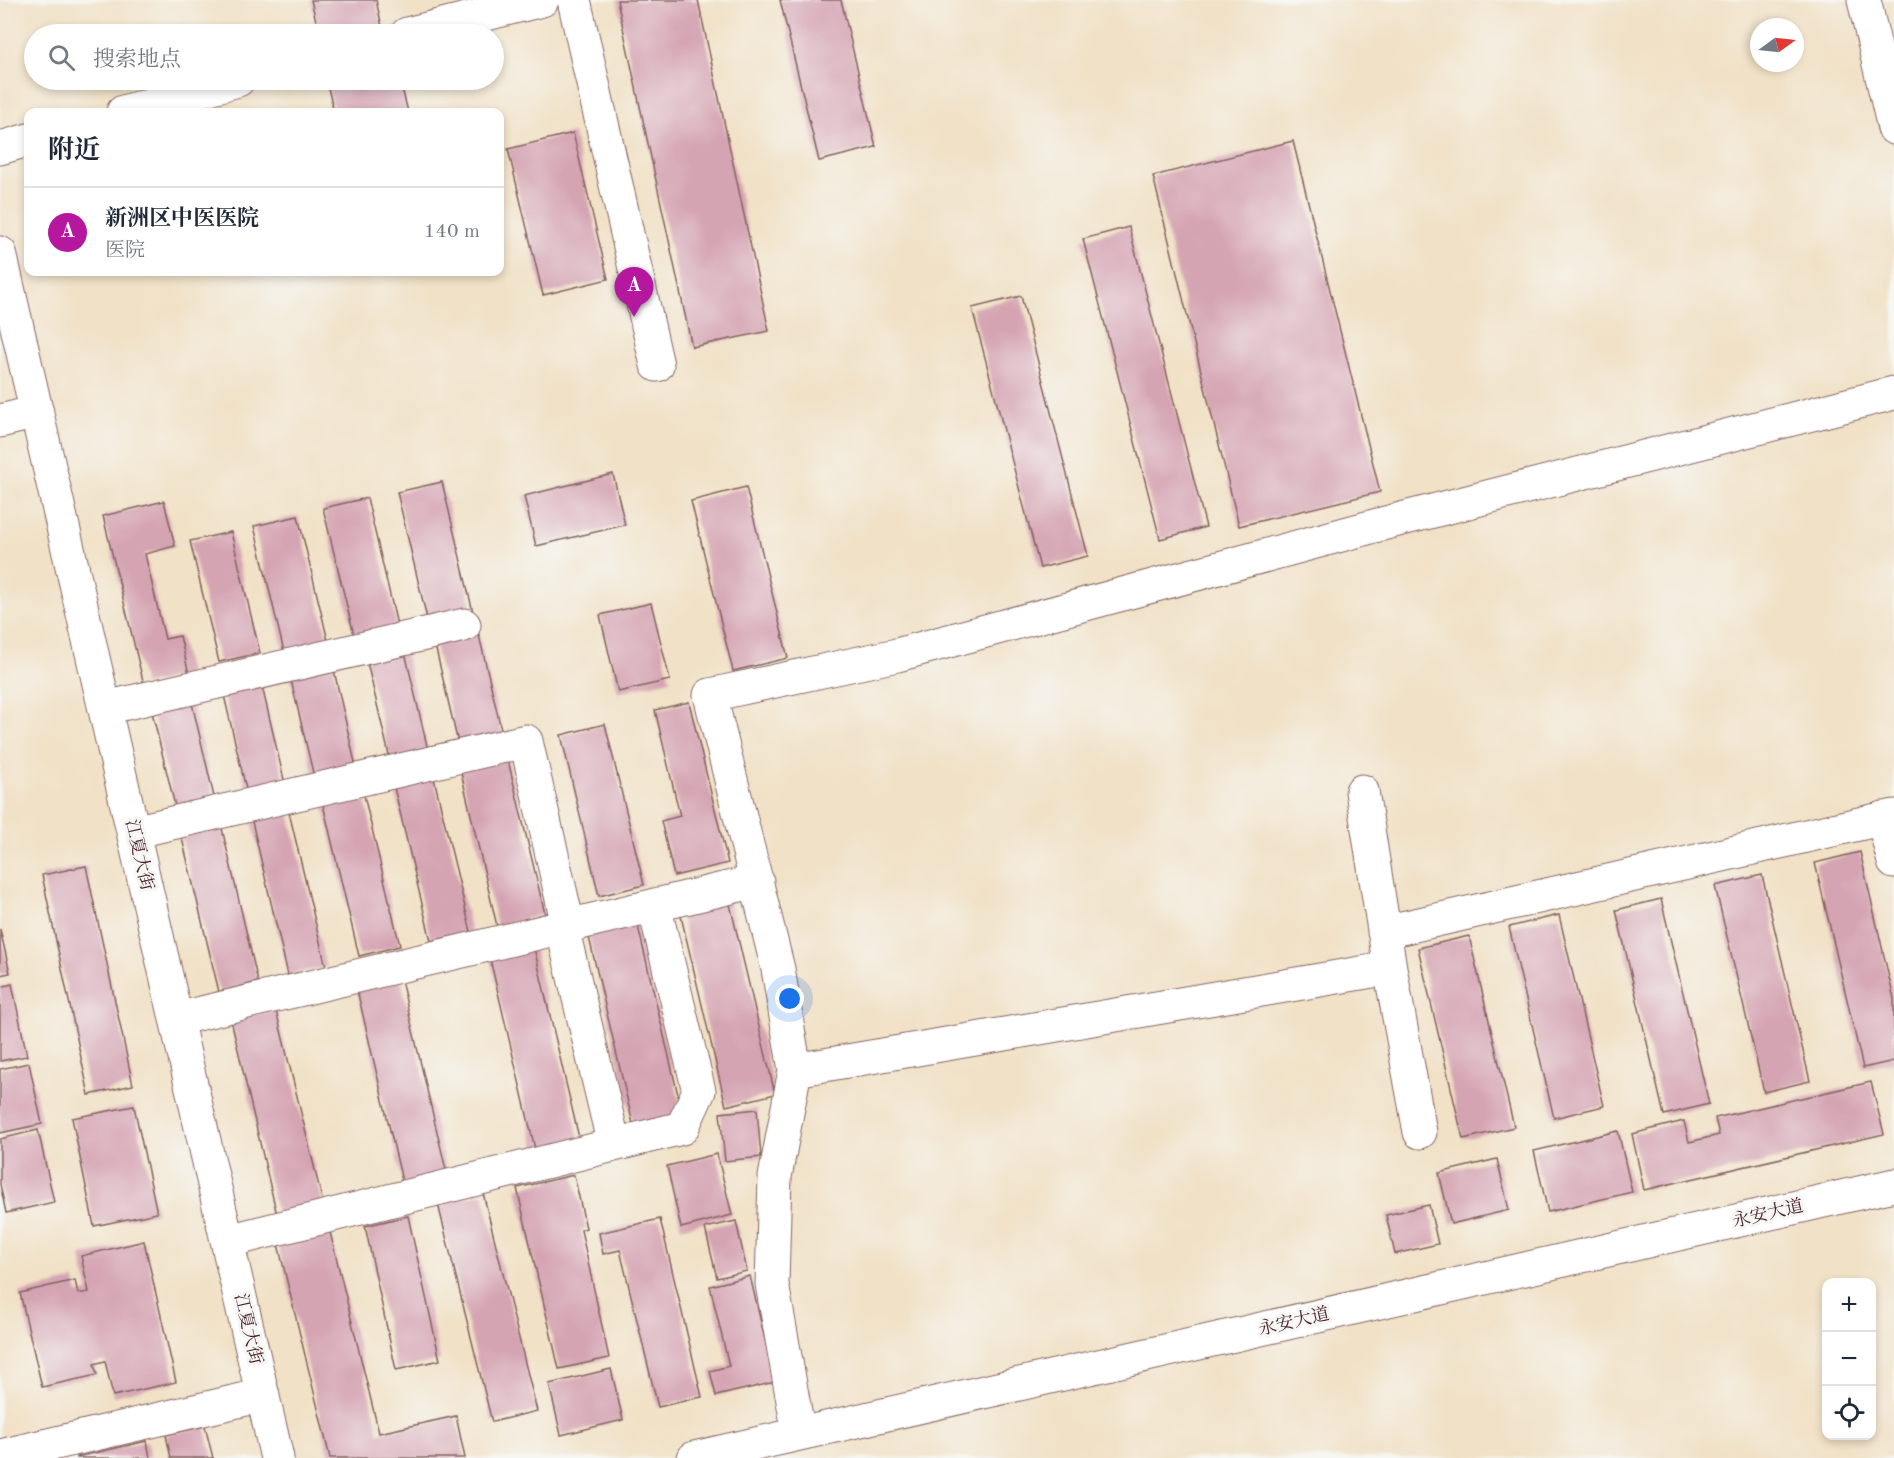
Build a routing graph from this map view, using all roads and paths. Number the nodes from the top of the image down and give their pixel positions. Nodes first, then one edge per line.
1 (542, 0) edge
2 (574, 0) edge
3 (1864, 0) edge
4 (447, 24) edge
5 (1889, 84) edge
6 (202, 90) edge
7 (137, 108) edge
8 (1894, 128) edge
9 (24, 141) edge
10 (0, 148) edge
11 (0, 253) edge
12 (657, 364) dead end
13 (1894, 393) edge
14 (37, 412) junction
15 (0, 421) edge
16 (464, 626) dead end
17 (105, 708) junction
18 (1362, 791) dead end
19 (1889, 817) edge
20 (133, 832) junction
21 (1894, 862) edge
22 (758, 881) junction
23 (654, 905) junction
24 (565, 926) junction
25 (1384, 932) junction
26 (1390, 968) junction
27 (176, 1019) junction
28 (795, 1070) junction
29 (1420, 1132) dead end
30 (614, 1145) junction
31 (1894, 1185) edge
32 (228, 1241) junction
33 (263, 1395) junction
34 (799, 1434) junction
35 (0, 1456) edge
36 (277, 1458) edge
37 (694, 1458) edge

1 - 4 street
2 - 12 street
3 - 5 street
5 - 8 street
6 - 7 street
9 - 10 street
11 - 14 street, 江夏大街
13 - 22 street
14 - 15 street
14 - 17 street, 江夏大街
16 - 17 street
17 - 20 street, 江夏大街
18 - 25 street
19 - 21 street
19 - 25 street
20 - 24 street
20 - 27 street, 江夏大街
22 - 23 street
22 - 28 street
23 - 24 street
23 - 30 street
24 - 27 street
24 - 30 street
25 - 26 street
26 - 28 street
26 - 29 street
27 - 32 street, 江夏大街
28 - 34 street
30 - 32 street
31 - 34 street, 永安大道
32 - 33 street, 江夏大街
33 - 35 street
33 - 36 street, 江夏大街
34 - 37 street, 永安大道

